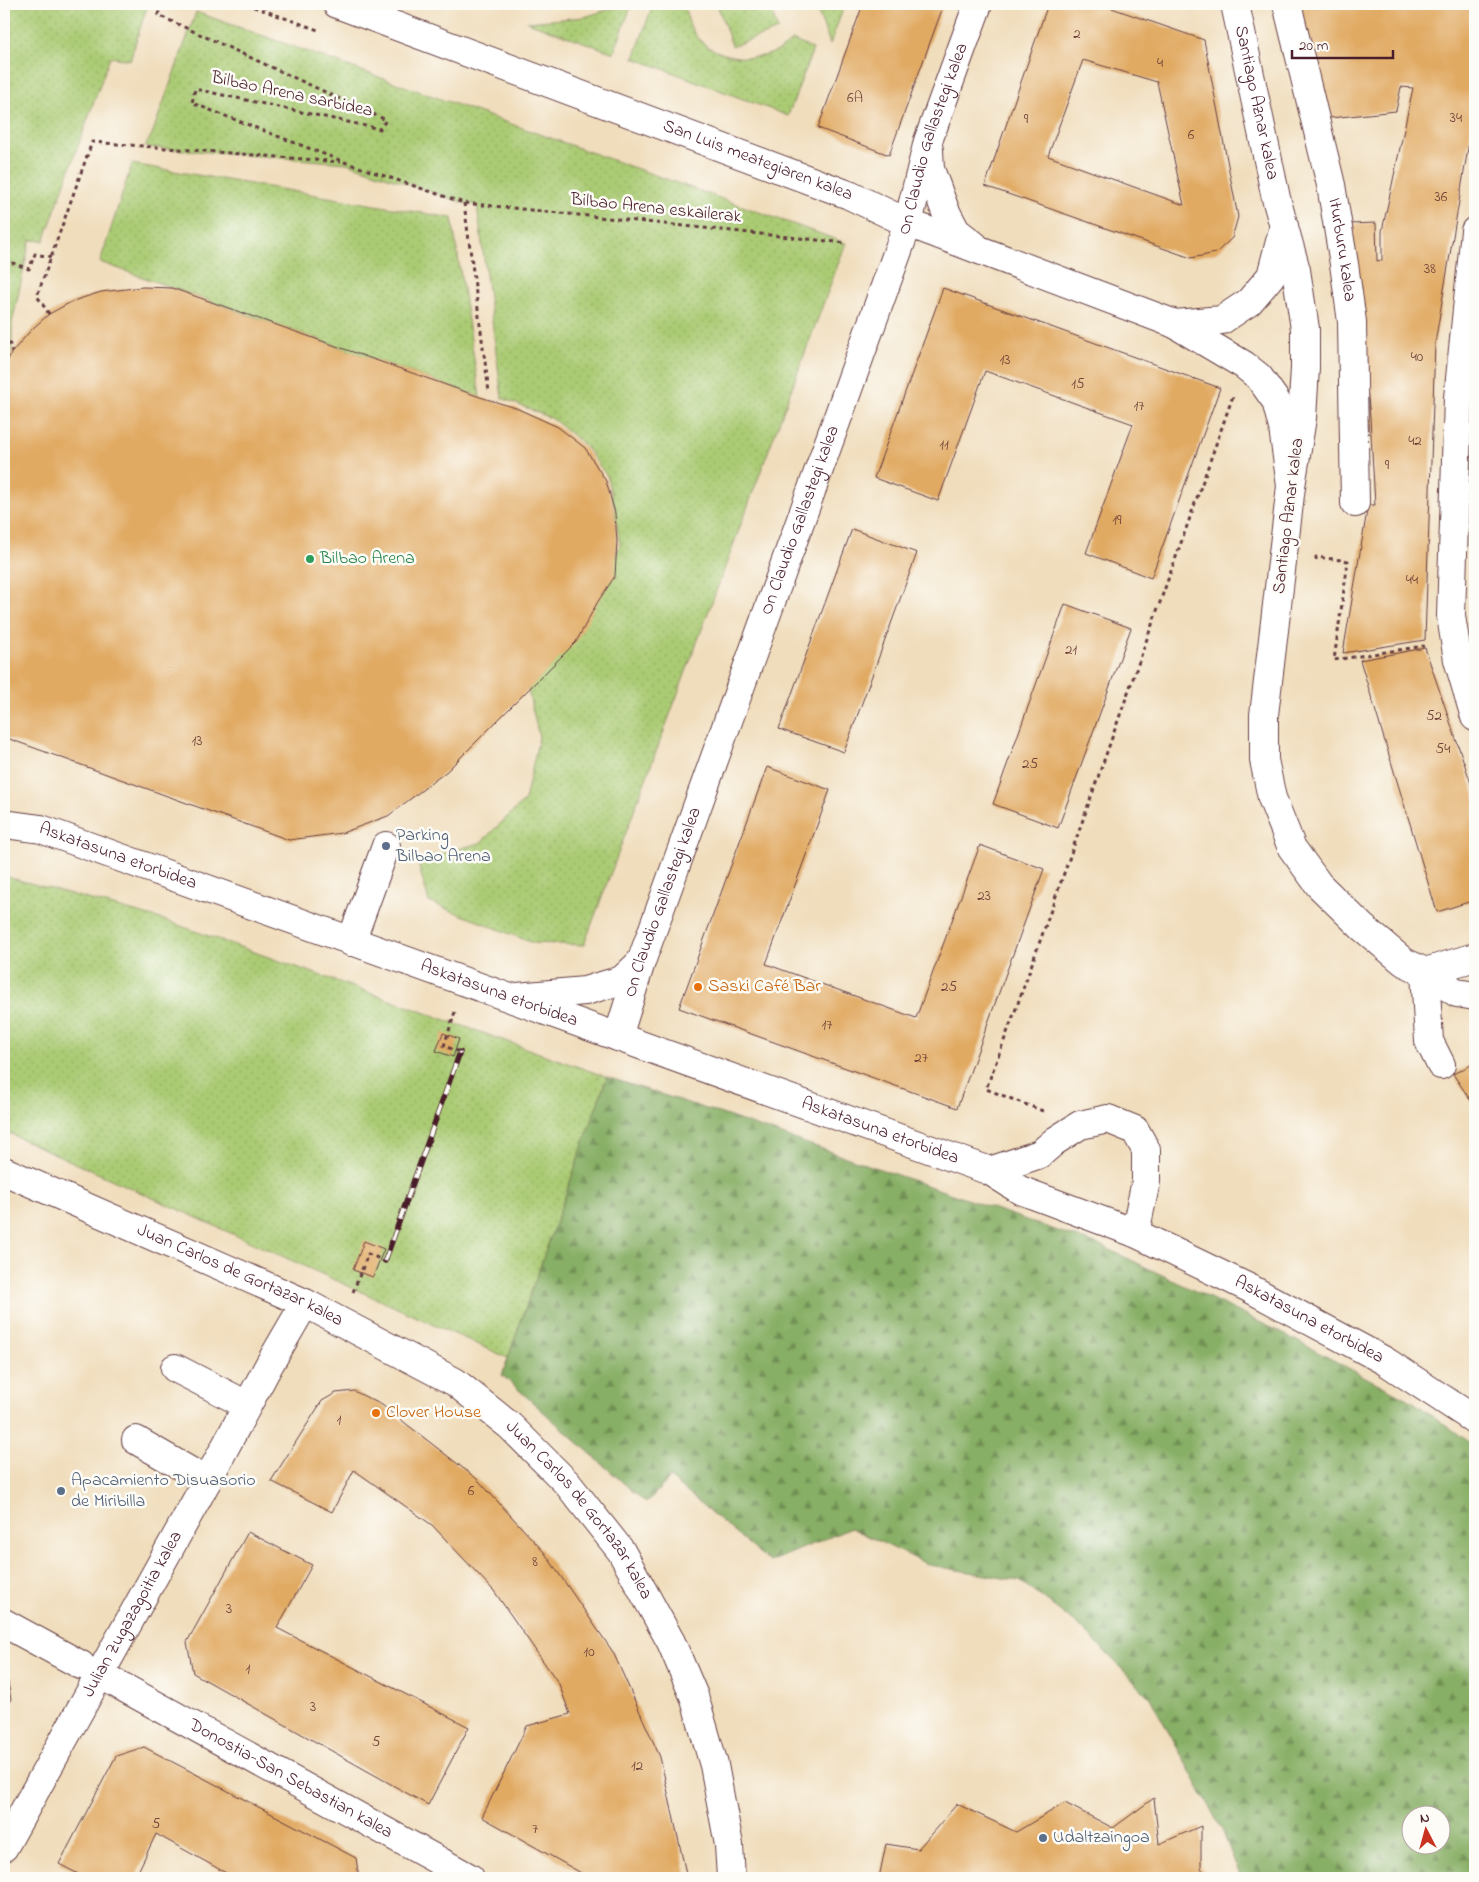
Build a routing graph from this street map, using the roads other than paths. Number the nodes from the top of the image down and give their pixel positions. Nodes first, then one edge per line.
1 (337, 4) edge
2 (978, 4) edge
3 (1235, 4) edge
4 (1287, 4) edge
5 (928, 141) junction
6 (908, 223) junction
7 (1285, 224) junction
8 (1475, 232) edge
9 (981, 251) junction
10 (1175, 324) junction
11 (1291, 486) junction
12 (1355, 502) dead end
13 (1475, 717) edge
14 (4, 824) edge
15 (386, 846) dead end
16 (351, 942) junction
17 (1475, 957) edge
18 (641, 962) junction
19 (1425, 972) junction
20 (1475, 996) edge
21 (508, 998) junction
22 (618, 1037) junction
23 (1441, 1066) dead end
24 (4, 1171) edge
25 (990, 1172) junction
26 (1135, 1233) junction
27 (305, 1303) junction
28 (175, 1368) dead end
29 (247, 1405) junction
30 (1475, 1420) edge
31 (136, 1440) dead end
32 (207, 1481) junction
33 (4, 1623) edge
34 (81, 1665) dead end
35 (110, 1680) dead end
36 (4, 1847) edge
37 (434, 1870) edge
38 (470, 1878) edge
39 (731, 1878) edge

1 - 6 street, San Luis meategiaren kalea
2 - 5 street, On Claudio Gallastegi kalea
3 - 7 street, Santiago Aznar kalea
4 - 12 street, Iturburu kalea
5 - 6 street, On Claudio Gallastegi kalea
5 - 9 street
6 - 9 street, San Luis meategiaren kalea
6 - 18 street, On Claudio Gallastegi kalea
7 - 10 street, San Luis meategiaren kalea
7 - 11 street, Santiago Aznar kalea
8 - 13 street
9 - 10 street, San Luis meategiaren kalea
10 - 11 street, San Luis meategiaren kalea
11 - 19 street, Santiago Aznar kalea
14 - 16 street, Askatasuna etorbidea
15 - 16 street
16 - 21 street, Askatasuna etorbidea
17 - 19 street
18 - 21 street
18 - 22 street, On Claudio Gallastegi kalea
19 - 20 street, Santiago Aznar kalea
19 - 23 street
21 - 22 street, Askatasuna etorbidea
22 - 25 street, Askatasuna etorbidea
24 - 27 street, Juan Carlos de Gortazar kalea
25 - 26 street, Askatasuna etorbidea
25 - 26 street
26 - 30 street, Askatasuna etorbidea
27 - 29 street, Julian Zugazagoitia kalea
27 - 39 street, Juan Carlos de Gortazar kalea
28 - 29 street
29 - 32 street, Julian Zugazagoitia kalea
31 - 32 street
32 - 36 street, Julian Zugazagoitia kalea
33 - 34 street
35 - 37 street, Donostia-San Sebastian kalea
37 - 38 street, Donostia-San Sebastian kalea

